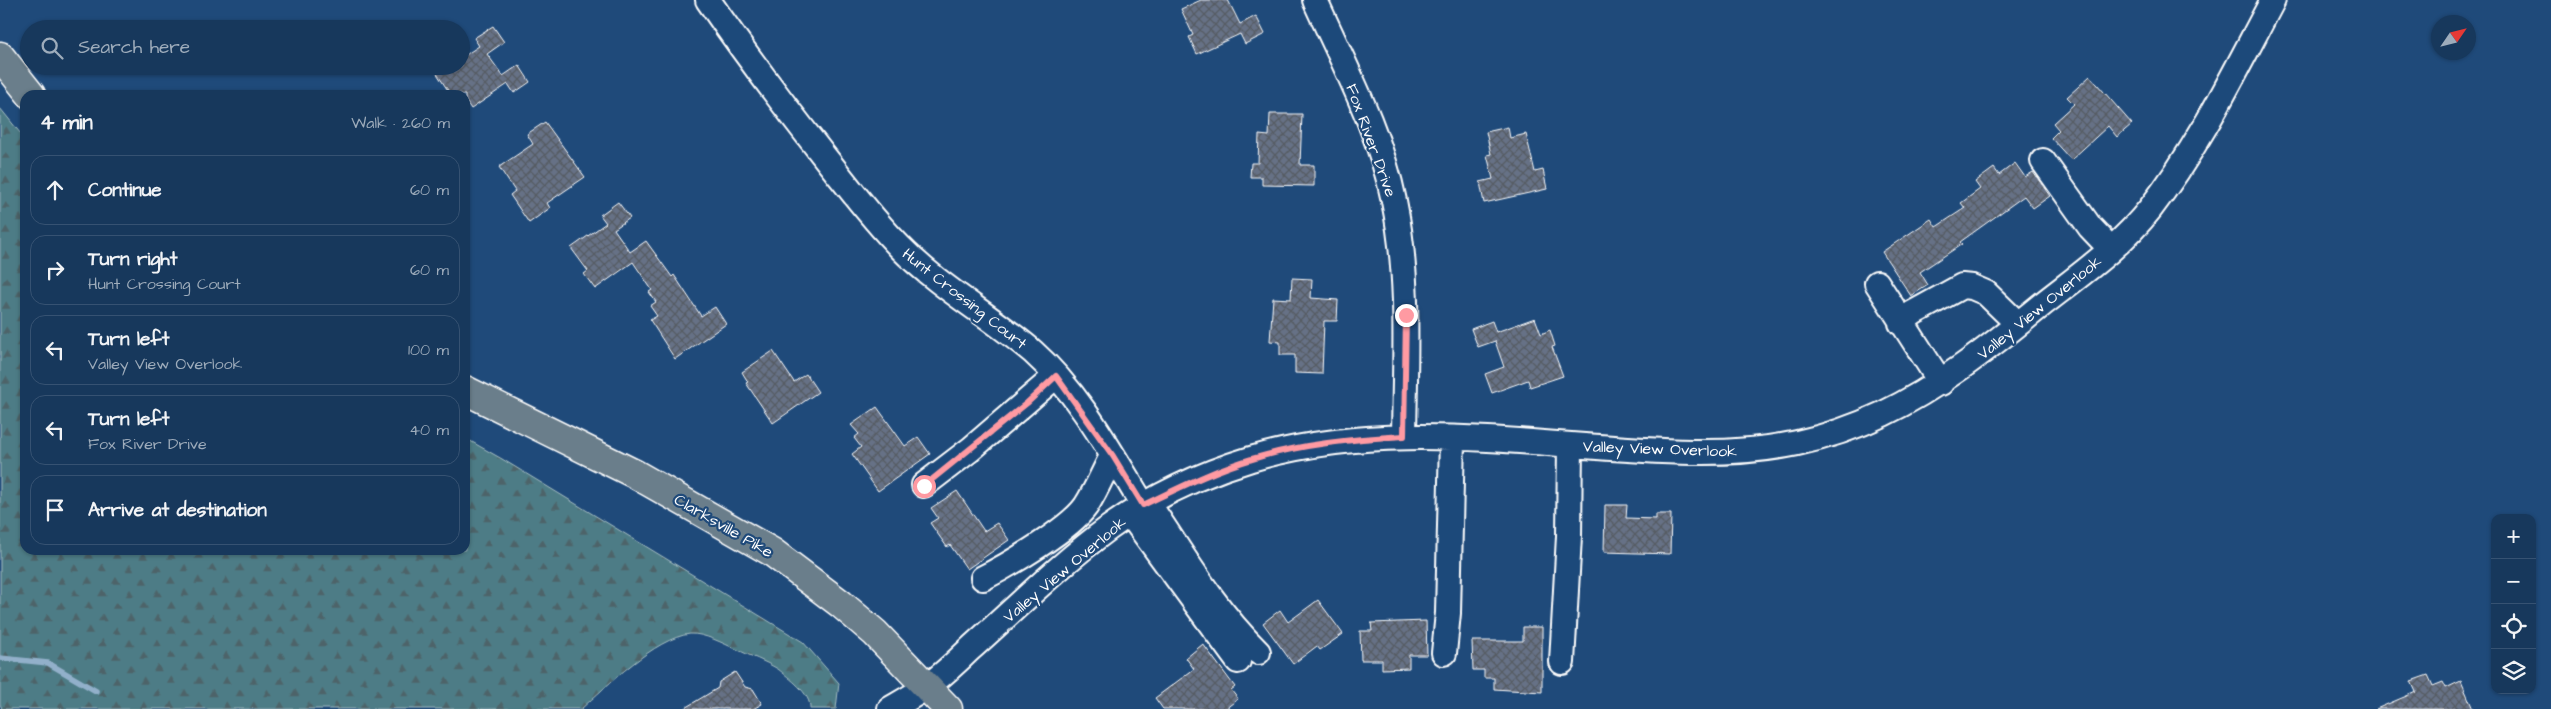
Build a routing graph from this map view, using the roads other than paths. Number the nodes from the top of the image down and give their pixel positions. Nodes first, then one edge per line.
1 (708, 0) edge
2 (1315, 0) edge
3 (2273, 0) edge
4 (0, 56) edge
5 (27, 90) edge
6 (2043, 161) dead end
7 (2111, 249) junction
8 (1877, 282) dead end
9 (1901, 323) junction
10 (2018, 324) junction
11 (1056, 376) junction
12 (1941, 382) junction
13 (470, 392) edge
14 (1404, 436) junction
15 (1452, 438) junction
16 (1570, 445) junction
17 (1114, 458) junction
18 (924, 486) dead end
19 (1140, 507) junction
20 (983, 578) dead end
21 (1444, 653) dead end
22 (1248, 656) dead end
23 (1562, 662) dead end
24 (921, 698) edge
25 (890, 709) edge
26 (948, 709) edge

1 - 11 street, Hunt Crossing Court
2 - 14 street, Fox River Drive
3 - 7 street, Valley View Overlook
4 - 5 main road
6 - 7 street
7 - 10 street, Valley View Overlook
8 - 9 street
9 - 10 street
9 - 12 street
10 - 12 street, Valley View Overlook
11 - 17 street, Hunt Crossing Court
11 - 18 street
12 - 16 street, Valley View Overlook
13 - 24 main road, Clarksville Pike
14 - 15 street, Valley View Overlook
14 - 19 street, Valley View Overlook
15 - 16 street, Valley View Overlook
15 - 21 street
16 - 23 street
17 - 19 street, Hunt Crossing Court
17 - 20 street
19 - 22 street, Hunt Crossing Court
19 - 24 street, Valley View Overlook
24 - 25 street, Valley View Overlook
24 - 26 main road, Clarksville Pike

